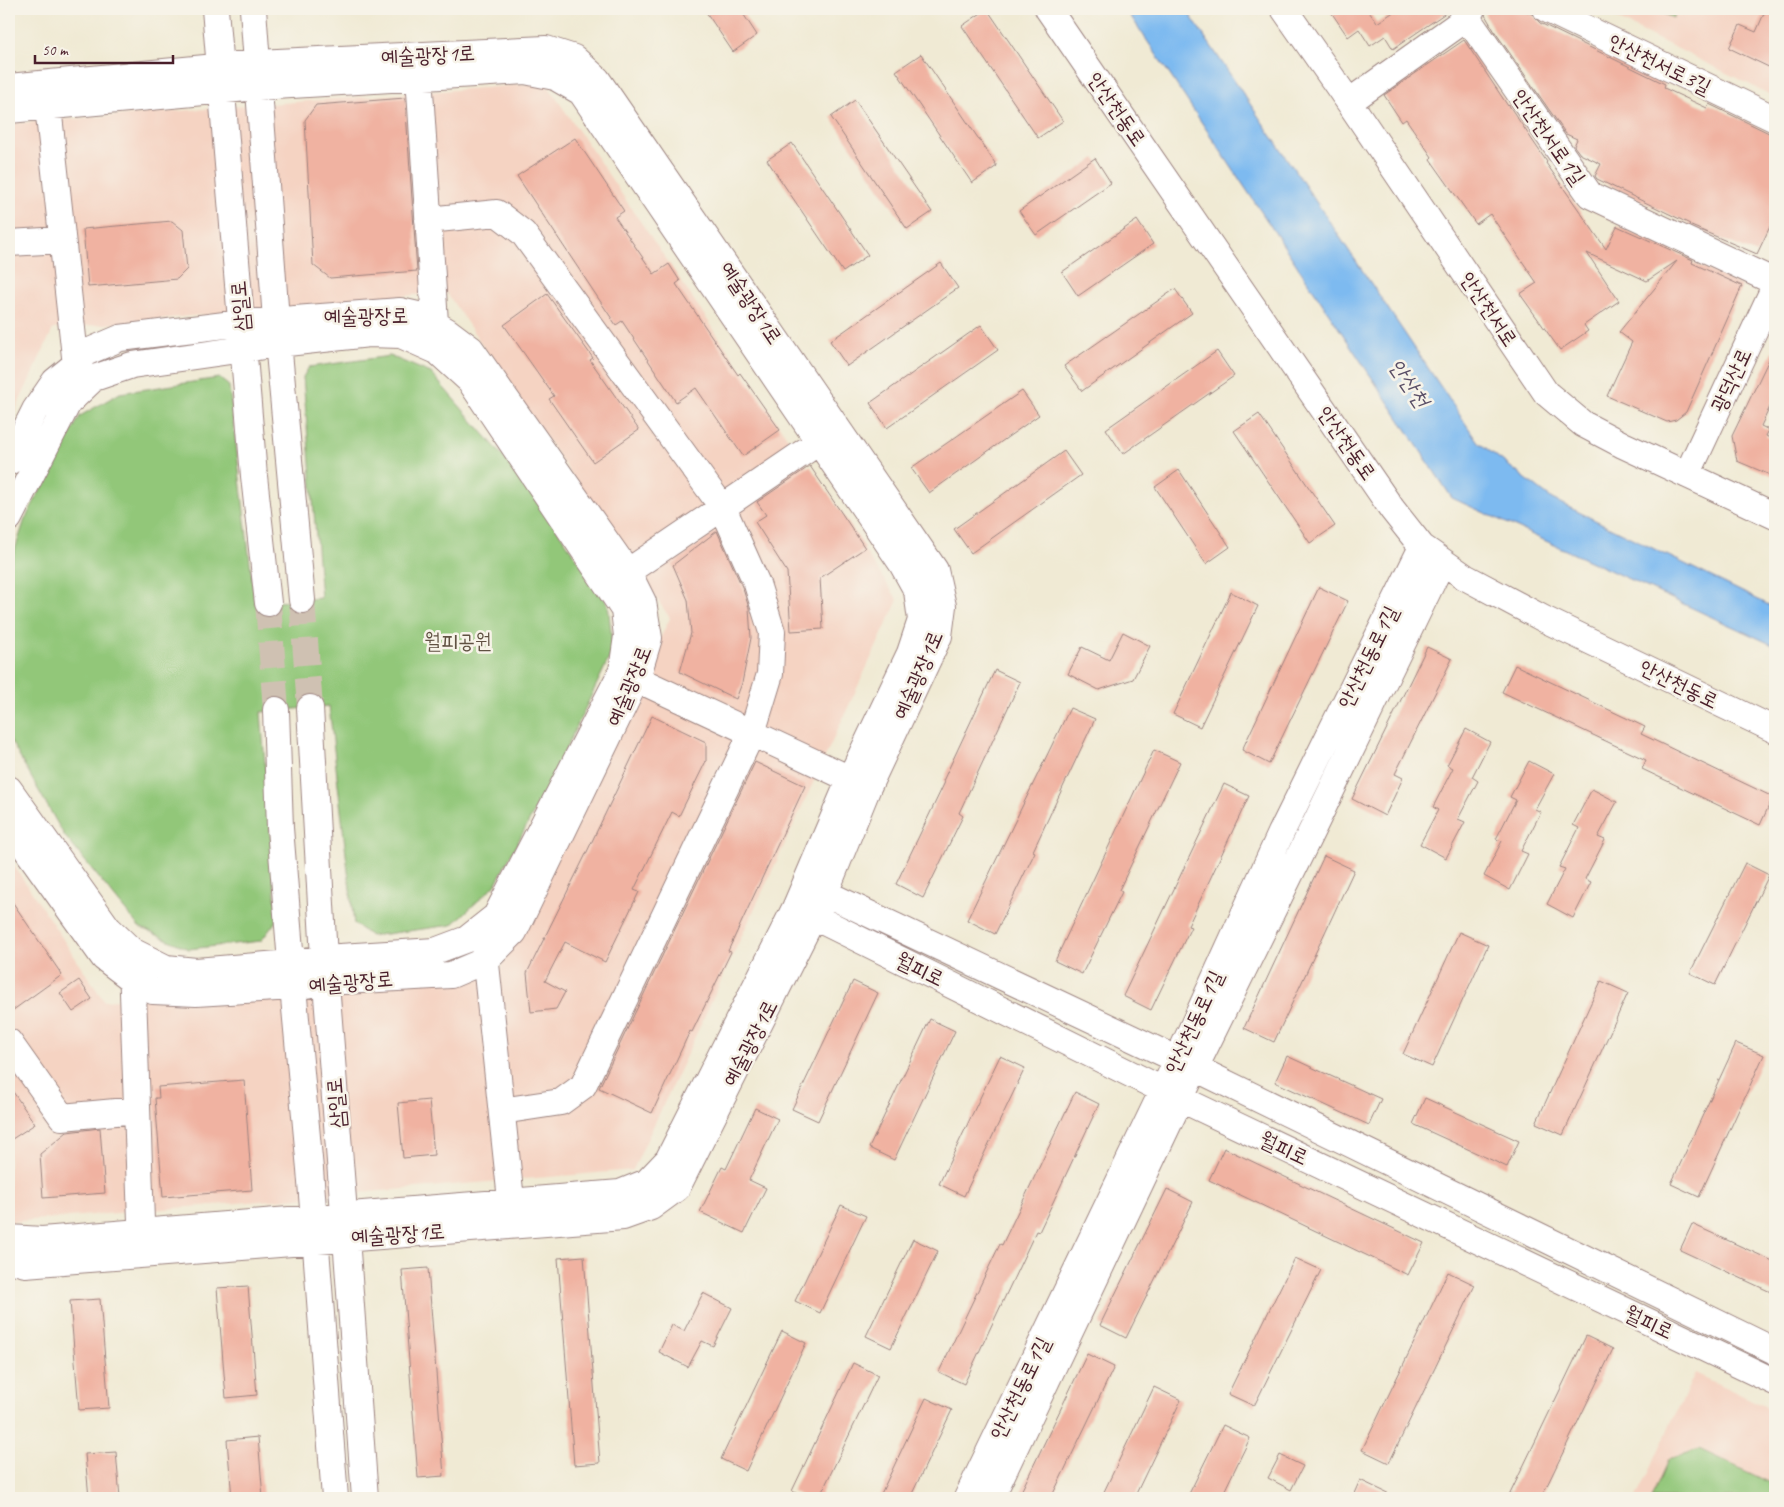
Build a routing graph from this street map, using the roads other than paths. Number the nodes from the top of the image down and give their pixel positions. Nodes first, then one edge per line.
1 (215, 9) edge
2 (252, 9) edge
3 (1048, 9) edge
4 (1284, 9) edge
5 (1546, 9) edge
6 (1466, 12) edge
7 (418, 66) junction
8 (257, 75) junction
9 (221, 78) junction
10 (9, 88) edge
11 (46, 95) junction
12 (1349, 102) junction
13 (9, 110) edge
14 (1775, 119) edge
15 (428, 220) junction
16 (62, 240) junction
17 (9, 243) edge
18 (1775, 282) edge
19 (1775, 286) edge
20 (241, 323) junction
21 (436, 325) junction
22 (277, 332) junction
23 (243, 349) junction
24 (437, 351) junction
25 (76, 364) junction
26 (79, 393) junction
27 (828, 436) junction
28 (9, 462) edge
29 (1687, 475) junction
30 (723, 508) junction
31 (1775, 516) edge
32 (9, 518) edge
33 (1432, 555) junction
34 (618, 579) junction
35 (302, 600) tunnel mouth
36 (268, 603) tunnel mouth
37 (629, 675) junction
38 (310, 708) tunnel mouth
39 (276, 710) tunnel mouth
40 (1775, 730) edge
41 (752, 733) junction
42 (859, 783) junction
43 (9, 789) edge
44 (9, 825) edge
45 (816, 888) junction
46 (804, 912) junction
47 (482, 927) junction
48 (132, 951) junction
49 (486, 960) junction
50 (325, 970) junction
51 (292, 975) junction
52 (133, 980) junction
53 (9, 1042) edge
54 (1186, 1065) junction
55 (1172, 1094) junction
56 (137, 1110) junction
57 (502, 1111) junction
58 (512, 1214) junction
59 (345, 1227) junction
60 (314, 1229) junction
61 (9, 1238) edge
62 (142, 1243) junction
63 (9, 1260) edge
64 (1775, 1351) edge
65 (1775, 1382) edge
66 (335, 1498) edge
67 (365, 1498) edge
68 (967, 1498) edge
69 (991, 1498) edge

1 - 9 street, 삼일로
2 - 8 street, 삼일로
3 - 33 street, 안산천동로
4 - 12 street, 안산천서로
5 - 14 street, 안산천서로3길
6 - 12 street
6 - 18 street, 안산천서로1길
7 - 8 street, 예술광장1로
7 - 15 street
7 - 27 street, 예술광장1로
8 - 9 street, 예술광장1로
8 - 22 street, 삼일로
9 - 11 street, 예술광장1로
9 - 20 street, 삼일로
10 - 11 street, 예술광장1로
11 - 13 street, 예술광장1로
11 - 16 street
12 - 29 street, 안산천서로
15 - 21 street
15 - 30 street
16 - 17 street
16 - 25 street
19 - 29 street, 광덕산로
20 - 22 street, 예술광장로
20 - 23 street, 삼일로
20 - 25 street, 예술광장로
21 - 22 street, 예술광장로
21 - 24 street
21 - 34 street, 예술광장로
22 - 23 street, 예술광장로
22 - 24 street, 예술광장로
22 - 35 street, 삼일로
23 - 26 street, 예술광장로
23 - 36 street, 삼일로
24 - 34 street, 예술광장로
25 - 26 street
25 - 28 street, 예술광장로
26 - 32 street, 예술광장로
27 - 30 street
27 - 42 street, 예술광장1로
29 - 31 street, 안산천서로
30 - 34 street
30 - 41 street
33 - 40 street, 안산천동로
33 - 54 street, 안산천동로1길
34 - 37 street, 예술광장로
37 - 41 street
37 - 47 street, 예술광장로
37 - 49 street, 예술광장로
38 - 50 street, 삼일로
39 - 51 street, 삼일로
41 - 42 street
41 - 57 street
42 - 45 street, 예술광장1로
43 - 48 street, 예술광장로
44 - 52 street, 예술광장로
45 - 46 street, 예술광장1로
45 - 54 street, 월피로
46 - 55 street, 월피로
46 - 58 street, 예술광장1로
47 - 49 street
47 - 50 street, 예술광장로
48 - 51 street, 예술광장로
48 - 52 street
49 - 50 street, 예술광장로
49 - 57 street
50 - 51 street, 예술광장로
50 - 59 street, 삼일로
51 - 52 street, 예술광장로
51 - 60 street, 삼일로
52 - 56 street
53 - 56 street
54 - 55 street, 안산천동로1길
54 - 64 street, 월피로
55 - 65 street, 월피로
55 - 68 street, 안산천동로1길
55 - 69 street, 안산천동로1길
56 - 62 street
57 - 58 street
58 - 59 street, 예술광장1로
59 - 60 street, 예술광장1로
59 - 67 street, 삼일로
60 - 62 street, 예술광장1로
60 - 66 street, 삼일로
61 - 62 street, 예술광장1로
62 - 63 street, 예술광장1로

